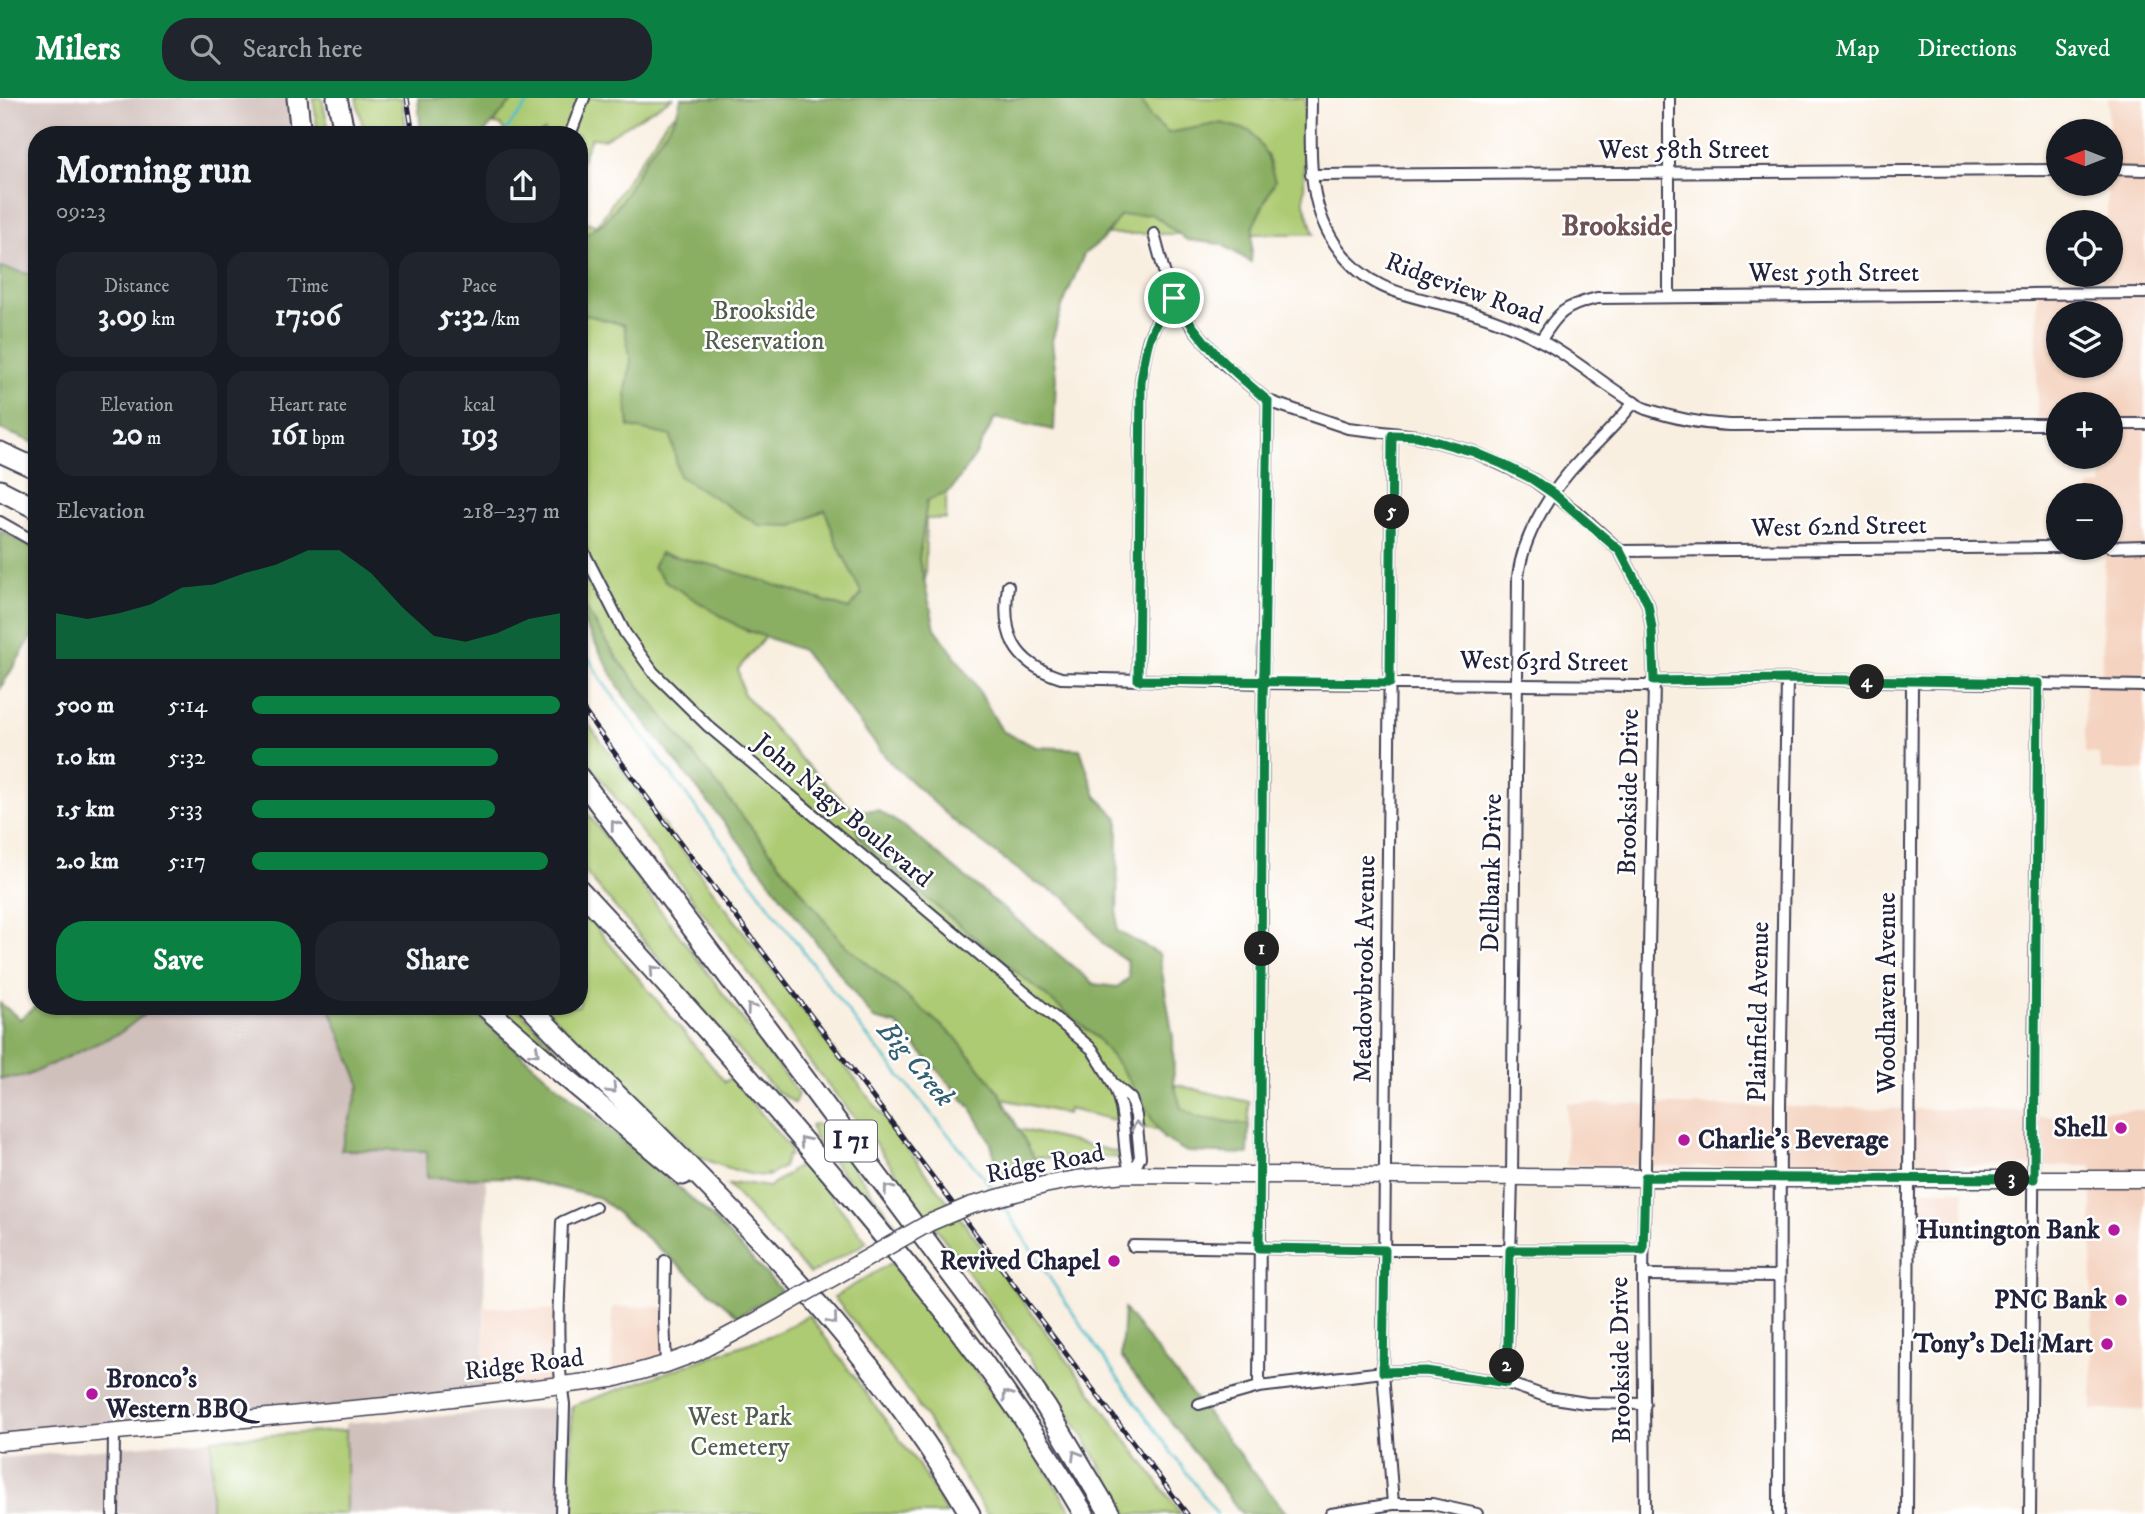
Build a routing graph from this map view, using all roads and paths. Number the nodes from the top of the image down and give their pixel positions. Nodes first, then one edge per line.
1 (297, 98) edge
2 (337, 98) edge
3 (584, 98) edge
4 (1311, 98) edge
5 (1669, 98) edge
6 (300, 126) edge
7 (343, 126) edge
8 (573, 126) edge
9 (2123, 169) edge
10 (2046, 170) edge
11 (2145, 170) edge
12 (1669, 173) junction
13 (1311, 175) junction
14 (1154, 234) dead end
15 (2145, 293) edge
16 (1669, 297) junction
17 (1174, 298) junction
18 (1541, 340) junction
19 (1268, 401) junction
20 (1634, 402) junction
21 (2046, 424) edge
22 (2123, 424) edge
23 (2145, 424) edge
24 (1392, 435) junction
25 (0, 452) edge
26 (28, 465) edge
27 (0, 489) edge
28 (1554, 494) junction
29 (28, 504) edge
30 (0, 522) edge
31 (28, 538) edge
32 (2046, 547) edge
33 (2123, 547) edge
34 (2145, 547) edge
35 (1620, 551) junction
36 (588, 561) edge
37 (1008, 586) dead end
38 (1787, 679) junction
39 (1138, 680) junction
40 (1654, 681) junction
41 (1264, 683) junction
42 (1390, 683) junction
43 (1912, 683) junction
44 (2038, 683) junction
45 (1517, 684) junction
46 (2145, 686) edge
47 (588, 789) edge
48 (588, 899) edge
49 (494, 1015) edge
50 (538, 1015) edge
51 (1132, 1174) junction
52 (1260, 1176) junction
53 (1385, 1177) junction
54 (1512, 1177) junction
55 (1645, 1177) junction
56 (1780, 1179) junction
57 (1909, 1179) junction
58 (2034, 1179) junction
59 (2145, 1179) edge
60 (595, 1207) dead end
61 (1133, 1246) dead end
62 (1259, 1248) junction
63 (1385, 1250) junction
64 (1510, 1250) junction
65 (1643, 1250) junction
66 (665, 1261) dead end
67 (788, 1269) junction
68 (1643, 1275) junction
69 (1779, 1276) junction
70 (667, 1364) junction
71 (1383, 1372) junction
72 (1507, 1383) junction
73 (561, 1387) junction
74 (1259, 1387) junction
75 (1199, 1404) dead end
76 (1645, 1404) junction
77 (114, 1431) junction
78 (0, 1442) edge
79 (1393, 1504) junction
80 (113, 1514) edge
81 (561, 1514) edge
82 (970, 1514) edge
83 (1084, 1514) edge
84 (1110, 1514) edge
85 (1331, 1514) edge
86 (1477, 1514) edge
87 (1645, 1514) edge
88 (1779, 1514) edge
89 (1907, 1514) edge
90 (2029, 1514) edge

1 - 6 highway
2 - 7 highway
3 - 8 street
4 - 13 street, Ridgeview Road
5 - 12 street
9 - 11 street
10 - 12 street, West 58th Street
12 - 13 street, West 58th Street
12 - 16 street
13 - 18 street, Ridgeview Road
14 - 17 street, Brookside Drive
15 - 16 street, West 59th Street
16 - 18 street, West 59th Street
17 - 19 street, Brookside Drive
17 - 39 street
18 - 20 street, Ridgeview Road
19 - 24 street, Brookside Drive
19 - 41 street
20 - 21 street, Ridgeview Road
20 - 28 street, Dellbank Drive
22 - 23 street
24 - 28 street, Brookside Drive
24 - 42 street, Meadowbrook Avenue
25 - 26 highway
27 - 29 highway
28 - 35 street, Brookside Drive
28 - 45 street, Dellbank Drive
30 - 31 street
32 - 35 street, West 62nd Street
33 - 34 street
35 - 40 street, Brookside Drive
36 - 51 street, John Nagy Boulevard
37 - 39 street, West 63rd Street
38 - 40 street, West 63rd Street
38 - 43 street, West 63rd Street
38 - 56 street, Plainfield Avenue
39 - 41 street, West 63rd Street
40 - 45 street, West 63rd Street
40 - 55 street, Brookside Drive
41 - 42 street, West 63rd Street
41 - 52 street
42 - 45 street, West 63rd Street
42 - 53 street, Meadowbrook Avenue
43 - 44 street, West 63rd Street
43 - 57 street, Woodhaven Avenue
44 - 46 street, West 63rd Street
44 - 58 street
45 - 54 street, Dellbank Drive
84 -> 47 highway, I 71
83 -> 48 highway
49 -> 67 highway
50 -> 67 highway
51 - 52 main road, Ridge Road
51 - 70 main road, Ridge Road, bridge
52 - 53 main road, Ridge Road
52 - 62 street
53 - 54 main road, Ridge Road
53 - 63 street, Meadowbrook Avenue
54 - 55 main road, Ridge Road
54 - 64 street, Dellbank Drive
55 - 56 main road, Ridge Road
55 - 65 street, Brookside Drive
56 - 57 main road, Ridge Road
56 - 69 street, Plainfield Avenue
57 - 58 main road, Ridge Road
57 - 89 street, Woodhaven Avenue
58 - 59 main road, Ridge Road
58 - 90 street
60 - 73 street
61 - 62 street
62 - 63 street
62 - 74 street
63 - 64 street
63 - 71 street, Meadowbrook Avenue
64 - 65 street
64 - 72 street, Dellbank Drive
65 - 68 street, Brookside Drive
66 - 70 street
67 -> 82 highway
68 - 69 street
68 - 76 street, Brookside Drive
69 - 88 street, Plainfield Avenue
70 - 73 main road, Ridge Road
71 - 72 street
71 - 74 street
71 - 79 street, Meadowbrook Avenue
72 - 76 street
73 - 77 main road, Ridge Road
73 - 81 street
74 - 75 street
76 - 87 street, Brookside Drive
77 - 78 main road, Ridge Road
77 - 80 street
79 - 85 street
79 - 86 street

